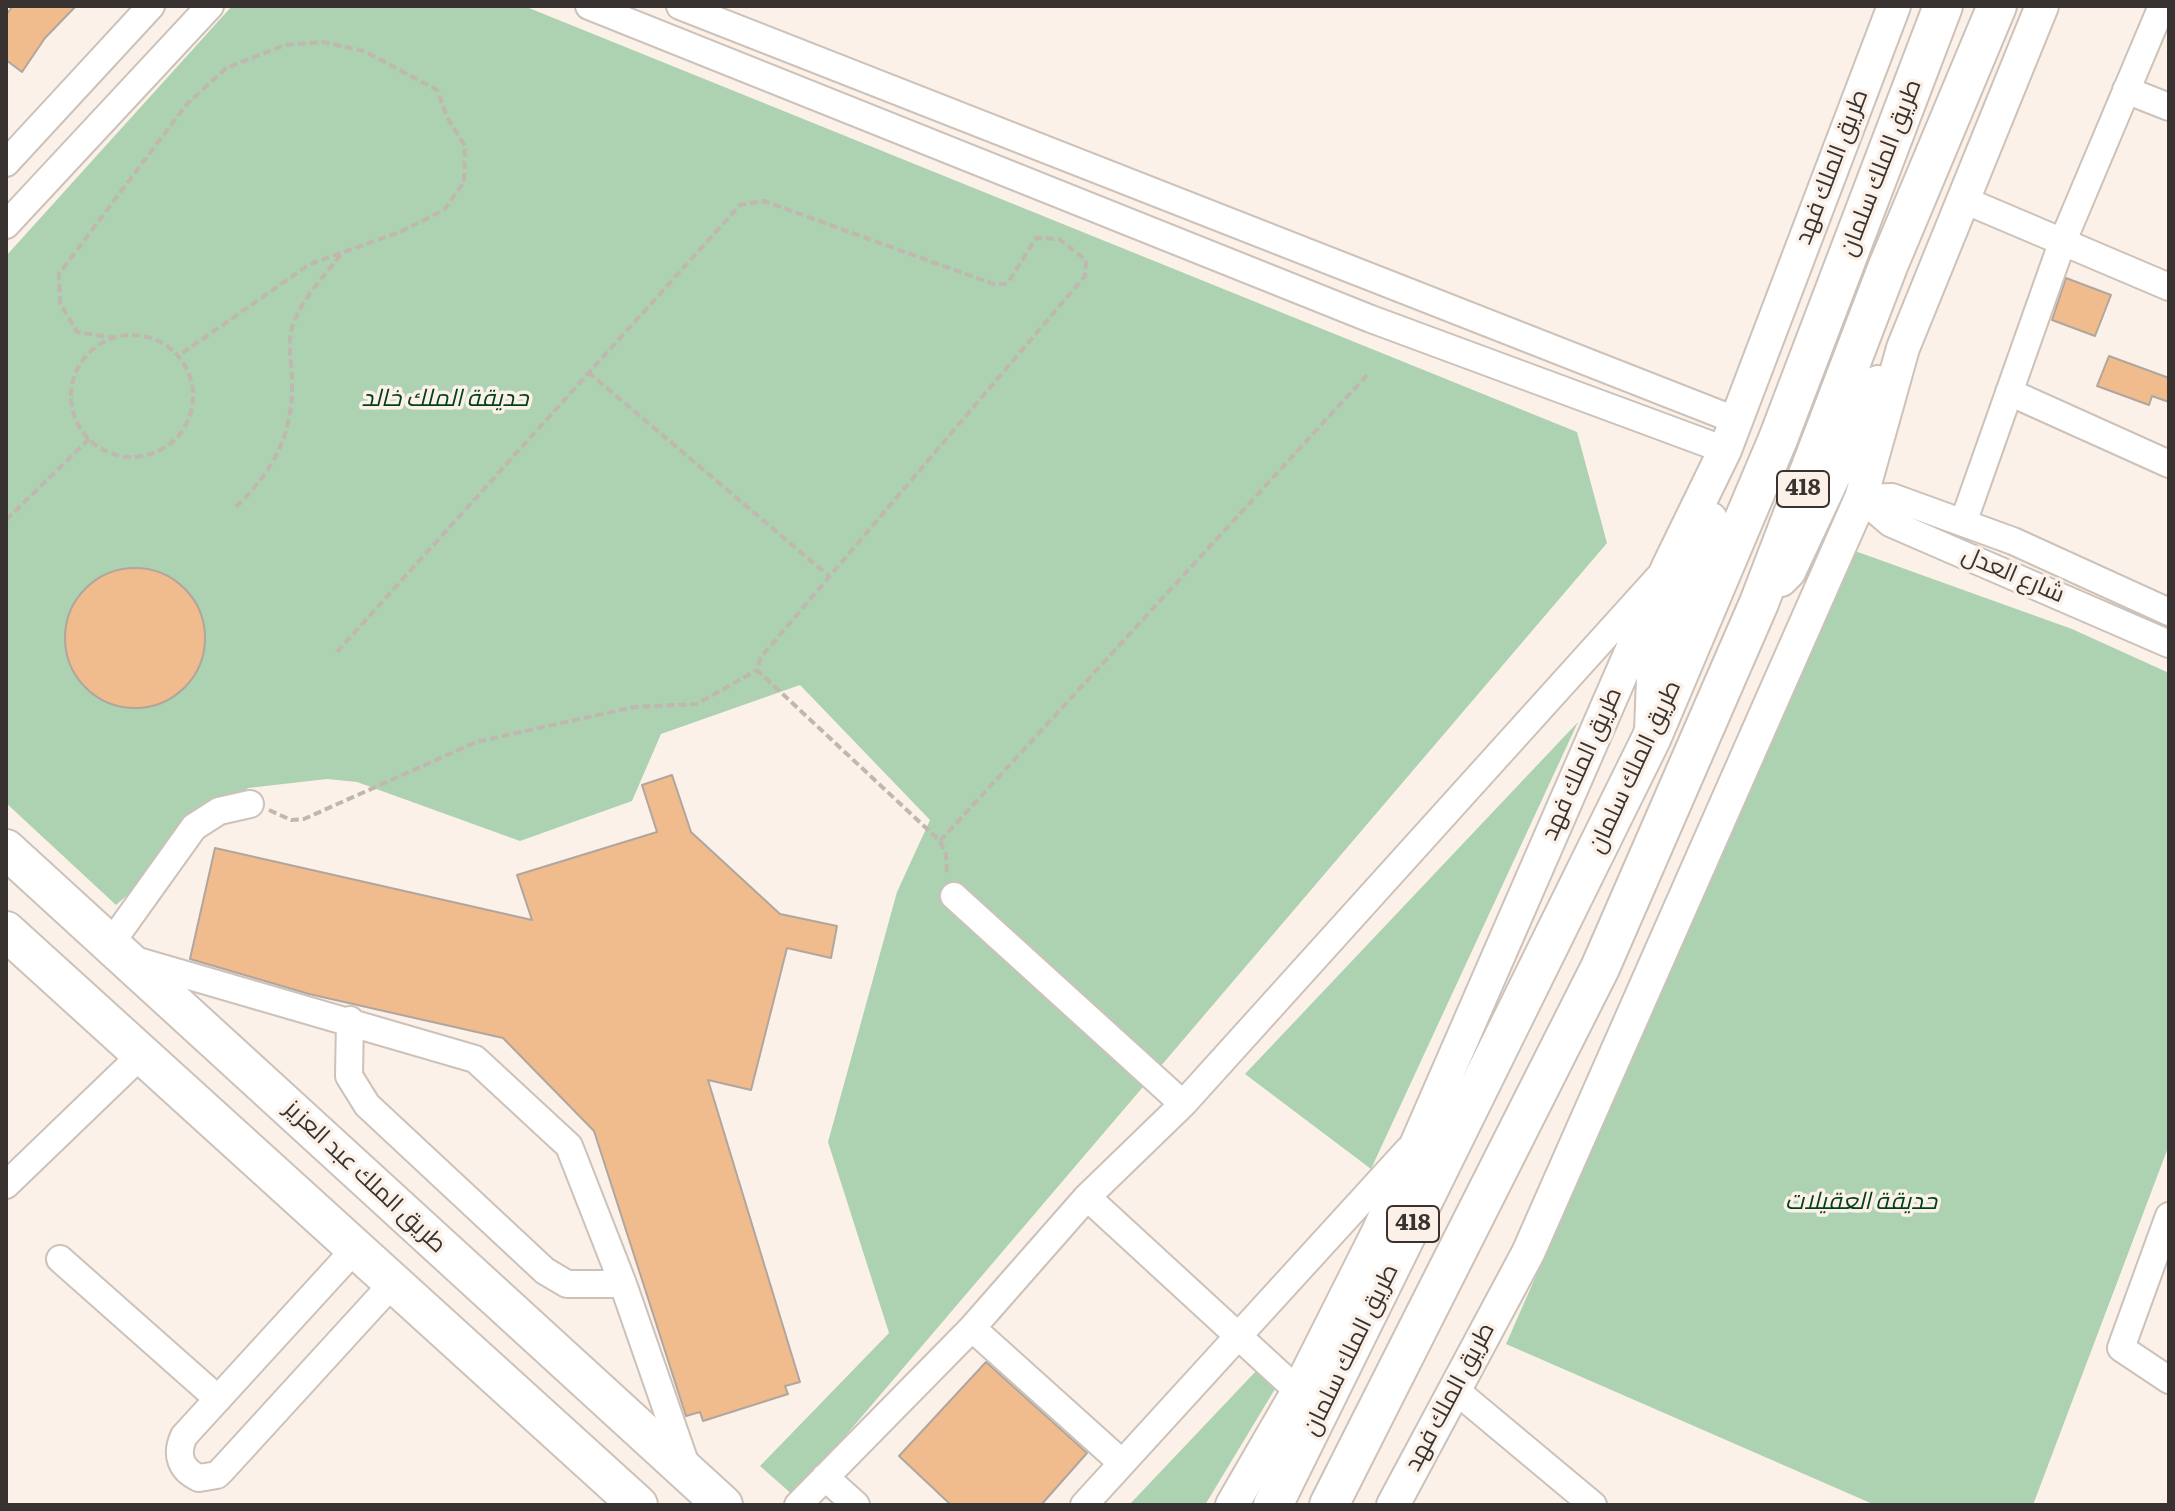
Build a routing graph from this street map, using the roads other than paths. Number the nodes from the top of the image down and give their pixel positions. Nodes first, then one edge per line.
1 (151, 6) edge
2 (210, 6) edge
3 (589, 6) edge
4 (680, 6) edge
5 (1894, 6) edge
6 (1943, 6) edge
7 (1997, 6) edge
8 (2025, 6) edge
9 (2042, 6) edge
10 (2162, 6) edge
11 (2014, 81) junction
12 (2126, 90) junction
13 (2169, 107) edge
14 (6, 163) edge
15 (1964, 200) junction
16 (6, 225) edge
17 (2062, 243) junction
18 (2169, 287) edge
19 (1903, 348) junction
20 (2009, 392) junction
21 (1730, 435) junction
22 (2169, 464) edge
23 (1861, 498) junction
24 (1963, 523) junction
25 (1668, 567) junction
26 (1759, 603) junction
27 (2169, 612) edge
28 (2169, 644) edge
29 (1651, 739) junction
30 (250, 804) road end
31 (6, 849) edge
32 (954, 896) road end
33 (6, 931) edge
34 (119, 950) junction
35 (350, 1020) junction
36 (141, 1055) junction
37 (1183, 1104) junction
38 (1420, 1136) junction
39 (6, 1185) edge
40 (1087, 1197) junction
41 (2169, 1216) edge
42 (355, 1249) junction
43 (60, 1259) dead end
44 (393, 1283) junction
45 (623, 1284) junction
46 (972, 1328) junction
47 (1239, 1339) junction
48 (2169, 1380) edge
49 (1454, 1389) junction
50 (1298, 1391) junction
51 (218, 1399) junction
52 (1122, 1463) junction
53 (688, 1471) junction
54 (825, 1477) junction
55 (618, 1499) edge
56 (723, 1505) edge
57 (798, 1505) edge
58 (856, 1505) edge
59 (1084, 1505) edge
60 (1232, 1505) edge
61 (1273, 1505) edge
62 (1329, 1505) edge
63 (1393, 1505) edge
64 (1593, 1505) edge

1 - 14 street
2 - 16 street
3 - 21 street
4 - 21 street
5 - 21 main road, طريق الملك فهد
6 - 29 highway, طريق الملك سلمان / 418
7 - 26 highway, طريق الملك سلمان / 418
8 - 11 main road
9 - 11 main road, طريق الملك فهد
10 - 12 street
11 - 15 main road, طريق الملك فهد
12 - 13 street
12 - 17 street
15 - 17 street
15 - 19 main road, طريق الملك فهد
17 - 18 street
17 - 20 street
19 - 23 main road, طريق الملك فهد
19 - 26 main road
20 - 22 street
20 - 24 street
21 - 25 main road, طريق الملك فهد
21 - 29 main road
23 - 24 street
23 - 28 street, شارع العدل
23 - 49 main road, طريق الملك فهد
24 - 27 street
25 - 37 street
25 - 38 main road, طريق الملك فهد
26 - 62 highway, طريق الملك سلمان / 418
29 - 61 highway, طريق الملك سلمان / 418
30 - 34 street
31 - 34 highway, طريق الملك عبد العزيز
32 - 37 street
33 - 36 highway
34 - 35 street
34 - 53 highway, طريق الملك عبد العزيز
35 - 45 street
35 - 45 street
36 - 39 street
36 - 42 highway
37 - 40 street
38 - 47 street
38 - 50 main road, طريق الملك فهد
40 - 46 street
40 - 47 street
41 - 48 street
42 - 44 highway
42 - 51 street
43 - 51 street
44 - 51 street
44 - 55 highway
45 - 53 street
46 - 52 street
46 - 54 street
47 - 50 street
47 - 52 street
49 - 63 main road, طريق الملك فهد
49 - 64 street
50 - 60 main road, طريق الملك فهد
52 - 59 street
53 - 56 highway, طريق الملك عبد العزيز
54 - 57 street
54 - 58 street

